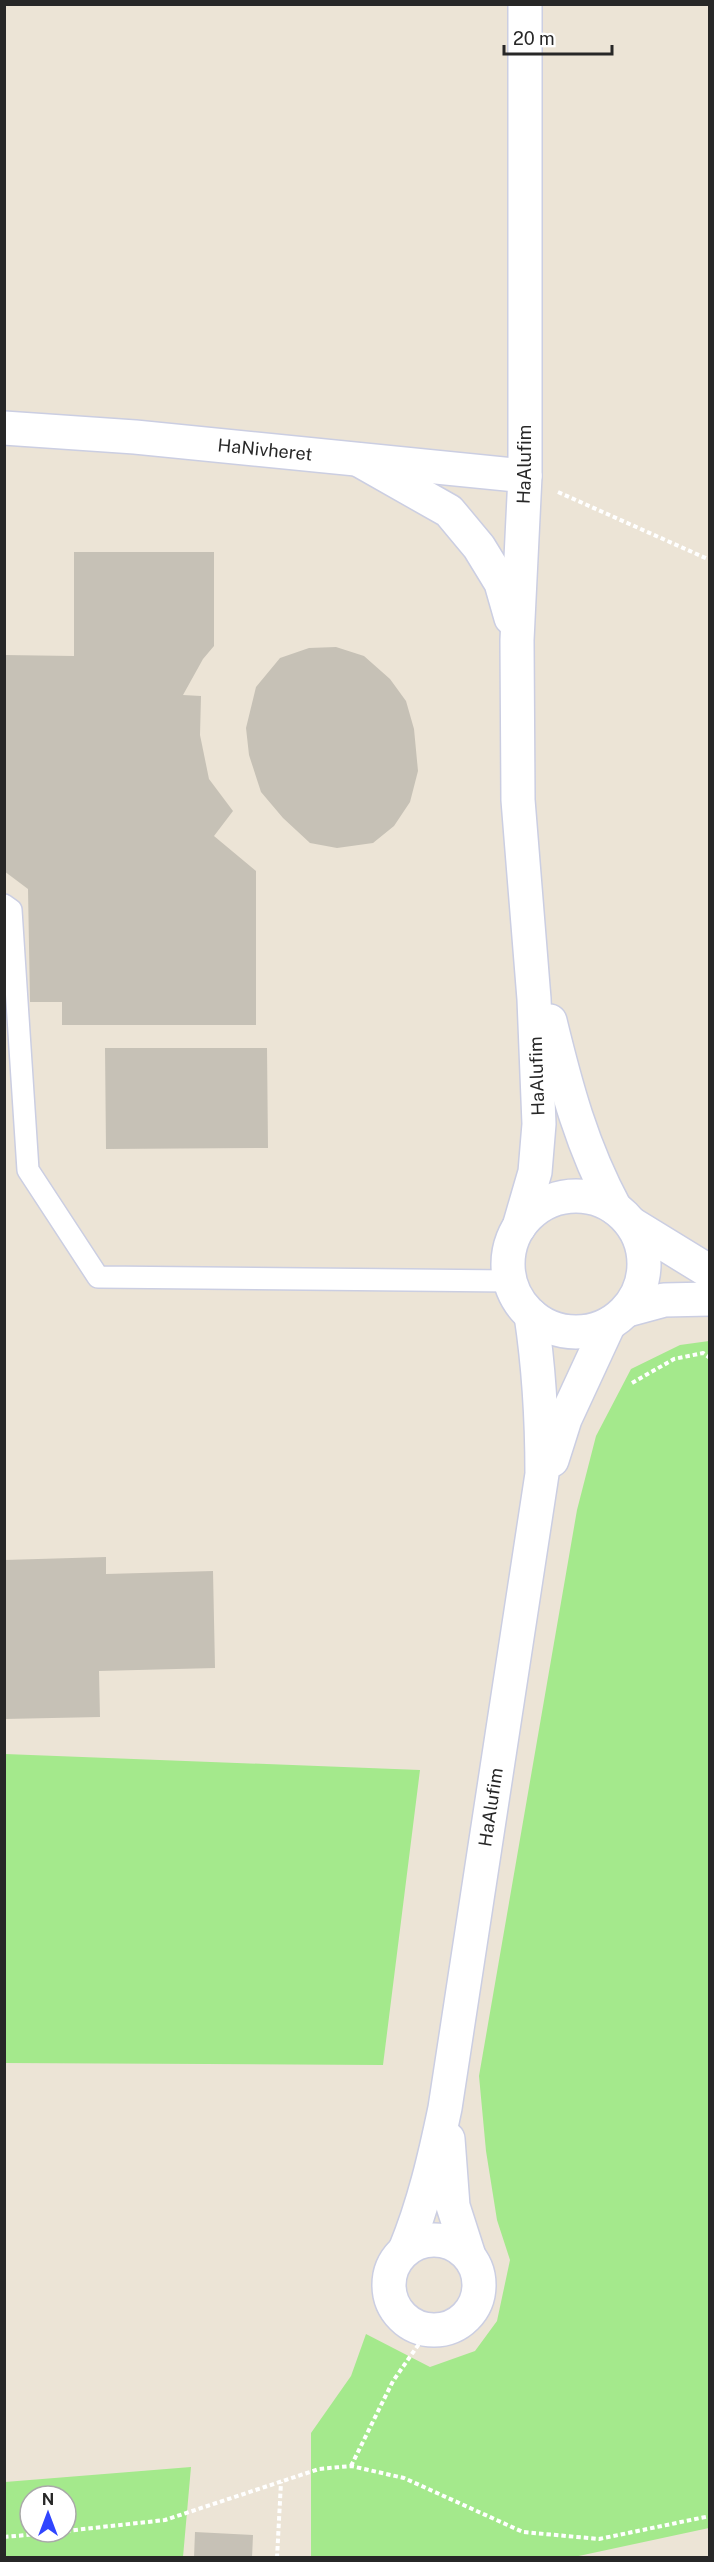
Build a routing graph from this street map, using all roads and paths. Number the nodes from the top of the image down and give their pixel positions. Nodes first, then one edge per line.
1 (525, 4) edge
2 (4, 428) edge
3 (359, 460) junction
4 (525, 476) junction
5 (710, 560) edge
6 (517, 640) junction
7 (4, 905) edge
8 (527, 922) junction
9 (624, 1216) junction
10 (519, 1227) junction
11 (710, 1272) edge
12 (510, 1281) junction
13 (710, 1299) edge
14 (531, 1315) junction
15 (618, 1317) junction
16 (710, 1358) edge
17 (632, 1383) dead end
18 (537, 1508) junction
19 (445, 2108) junction
20 (405, 2250) junction
21 (469, 2256) junction
22 (428, 2331) junction
23 (351, 2466) junction
24 (281, 2482) junction
25 (710, 2516) edge
26 (78, 2530) edge
27 (277, 2558) edge

1 - 4 street, HaAlufim
2 - 3 street, HaNivheret
3 - 4 street, HaNivheret
3 - 6 street
4 - 5 path
4 - 6 street, HaAlufim
6 - 8 street, HaAlufim
7 - 12 lane
8 - 9 street, HaAlufim
8 - 10 street, HaAlufim
9 - 10 street
9 - 11 street
9 - 15 street
10 - 12 street
12 - 14 street
13 - 15 street
14 - 15 street
14 - 18 street, HaAlufim
15 - 18 street, HaAlufim
16 - 17 path
18 - 19 street, HaAlufim
19 - 20 street, HaAlufim
19 - 21 street, HaAlufim
20 - 21 street
20 - 22 street
21 - 22 street
22 - 23 path
23 - 24 path
23 - 25 path
24 - 26 path
24 - 27 path

